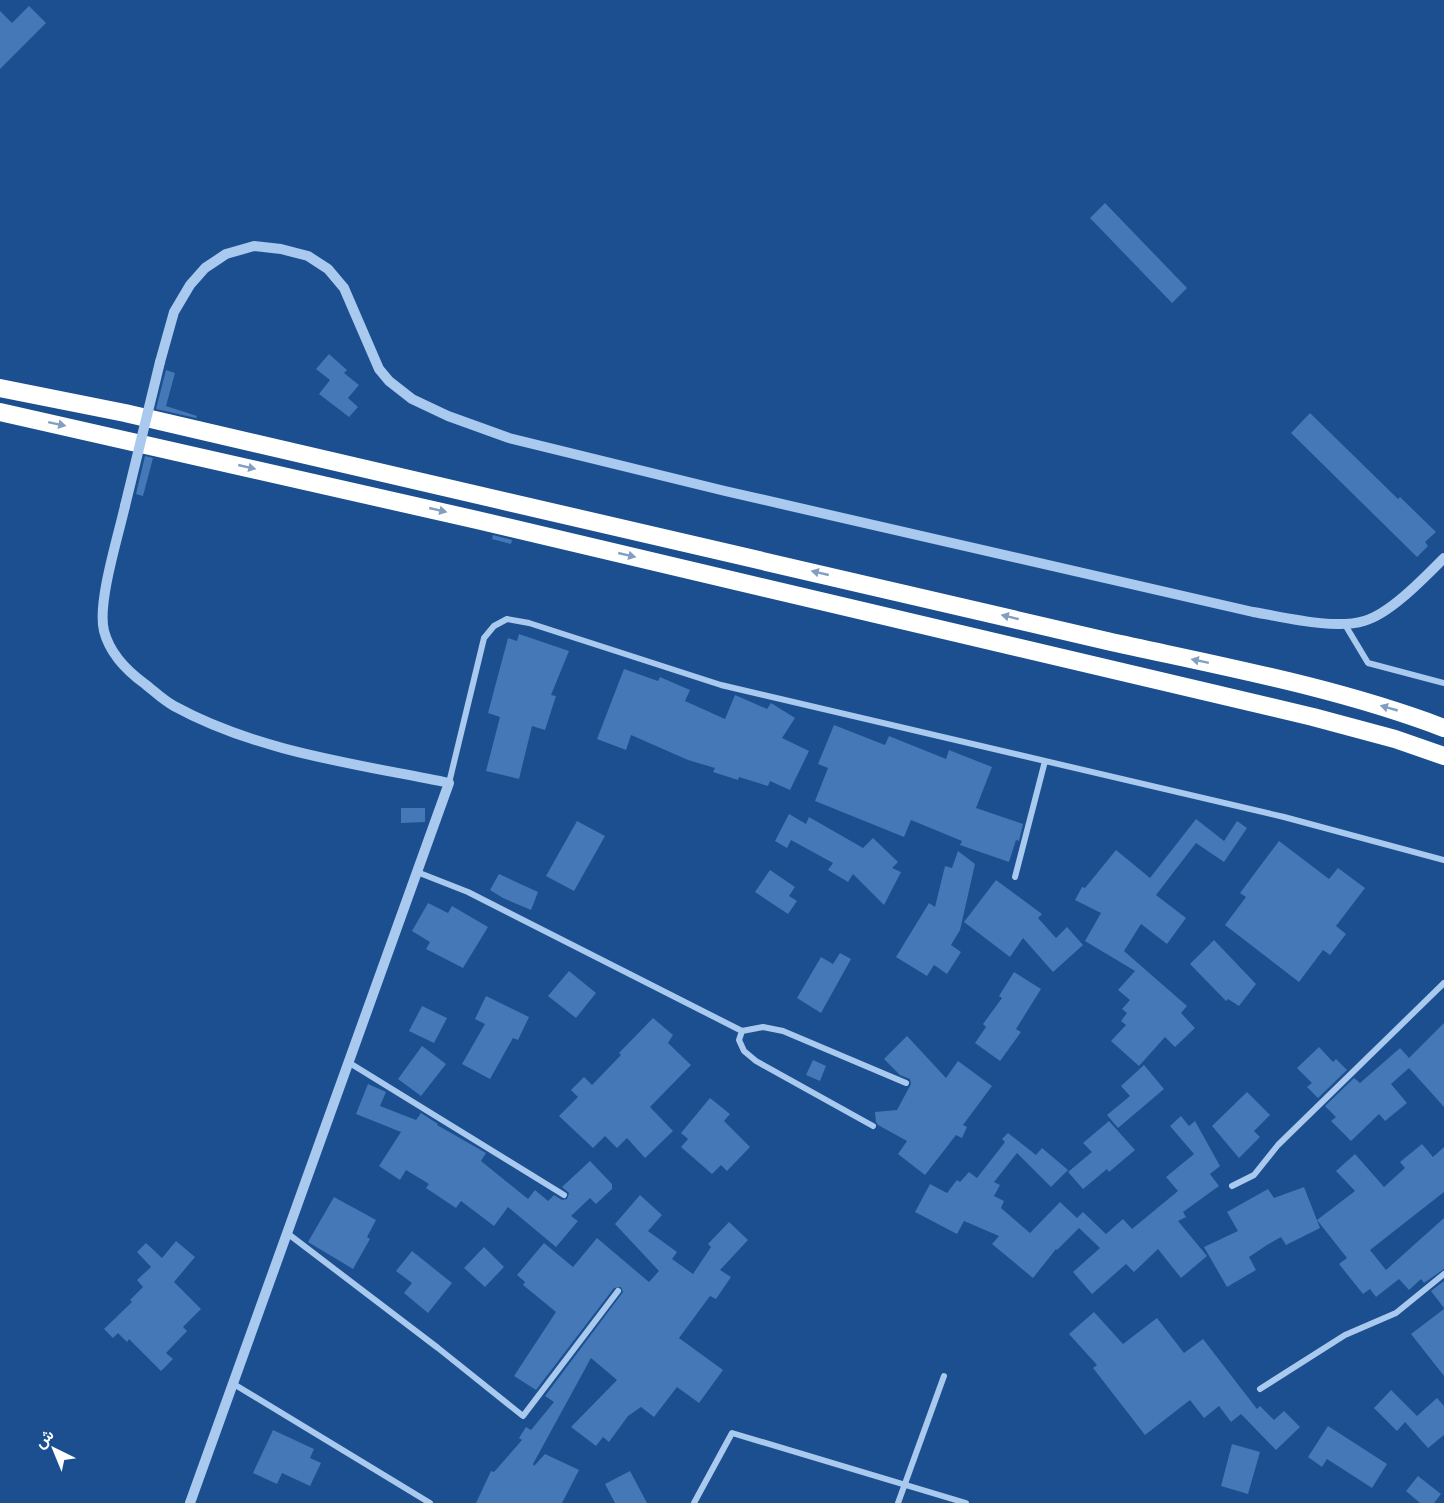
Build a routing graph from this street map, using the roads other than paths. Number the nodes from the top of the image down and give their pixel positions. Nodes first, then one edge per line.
1 (0, 388) edge
2 (0, 412) edge
3 (1444, 558) edge
4 (1344, 623) junction
5 (1444, 683) edge
6 (1444, 728) edge
7 (1444, 756) edge
8 (1045, 762) junction
9 (449, 783) junction
10 (1444, 860) edge
11 (417, 872) junction
12 (1015, 877) dead end
13 (1444, 983) edge
14 (742, 1031) junction
15 (348, 1062) junction
16 (906, 1083) dead end
17 (873, 1126) dead end
18 (1232, 1186) dead end
19 (564, 1195) dead end
20 (286, 1233) junction
21 (1444, 1274) edge
22 (618, 1291) dead end
23 (944, 1376) dead end
24 (232, 1383) junction
25 (1260, 1389) dead end
26 (905, 1485) junction
27 (190, 1503) edge
28 (430, 1503) edge
29 (694, 1503) edge
30 (898, 1503) edge
31 (966, 1503) edge

6 -> 1 highway
2 -> 7 highway
3 - 4 street
4 - 5 street
4 - 9 street, bridge
8 - 9 street
8 - 10 street
8 - 12 street
9 - 11 street
11 - 14 street
11 - 15 street
13 - 18 street
14 - 16 street
14 - 17 street
15 - 19 street
15 - 20 street
20 - 22 street
20 - 24 street
21 - 25 street
23 - 26 street
24 - 27 street
24 - 28 street
26 - 29 street
26 - 30 street
26 - 31 street

